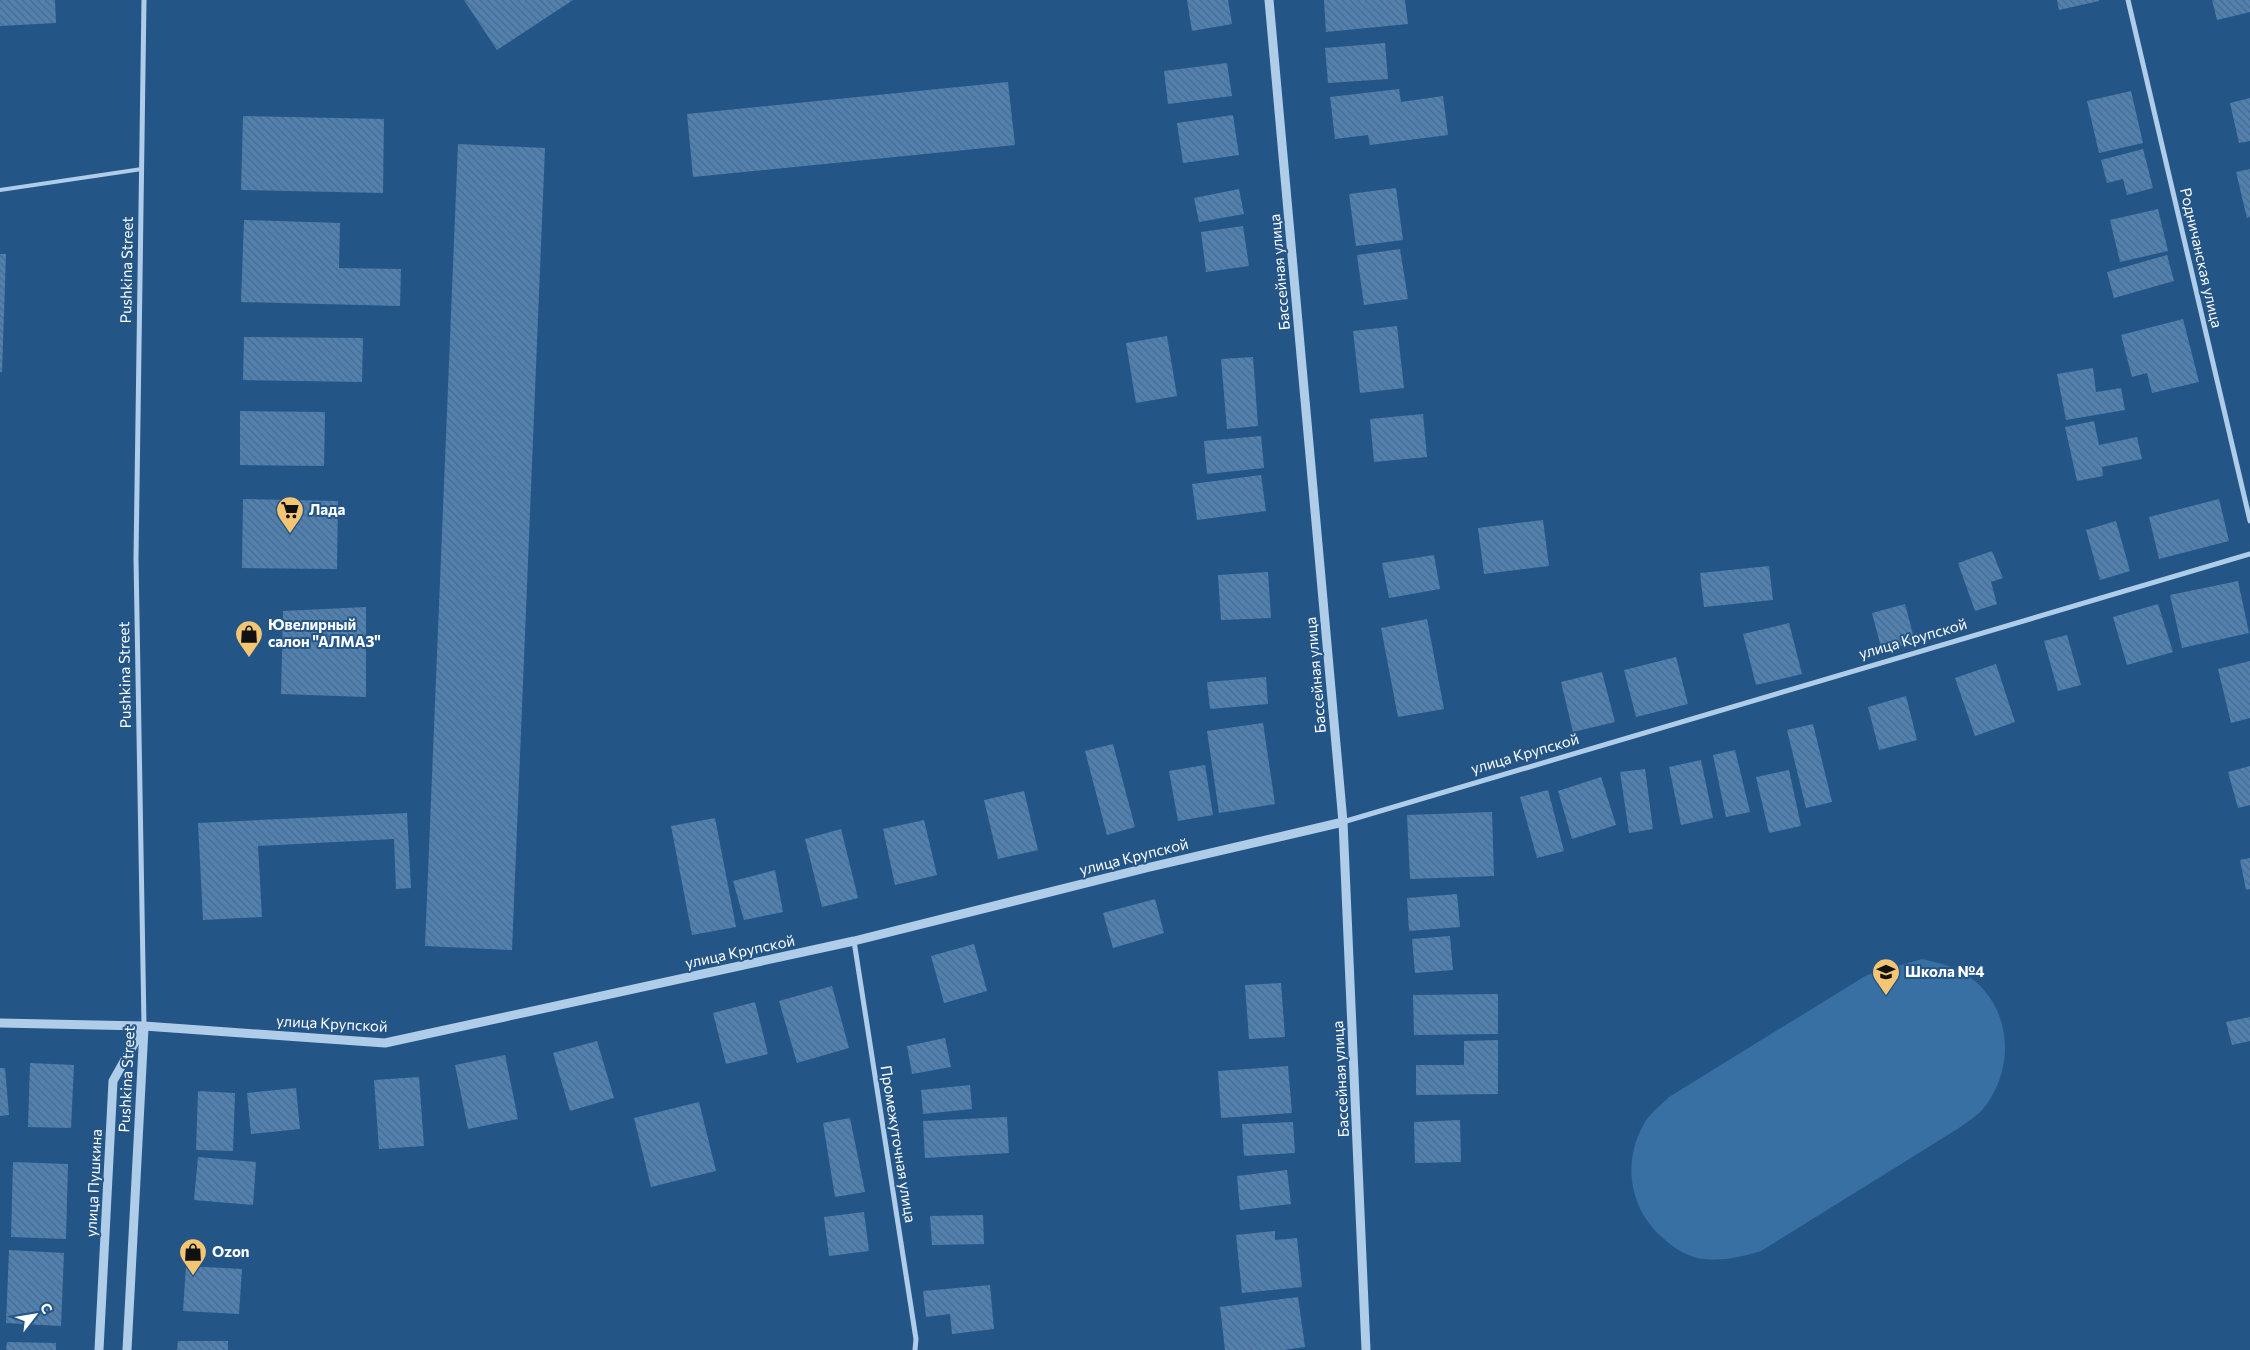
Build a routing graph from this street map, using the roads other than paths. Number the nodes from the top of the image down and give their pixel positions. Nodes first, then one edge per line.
1 (144, 0) edge
2 (1269, 0) edge
3 (2128, 0) edge
4 (142, 169) junction
5 (0, 190) edge
6 (2250, 521) edge
7 (2250, 554) edge
8 (1343, 822) junction
9 (854, 941) junction
10 (0, 1023) edge
11 (144, 1026) junction
12 (99, 1350) edge
13 (127, 1350) edge
14 (915, 1350) edge
15 (1366, 1350) edge

1 - 4 street, Pushkina Street
2 - 8 street, Бассейная улица
3 - 6 street, Родничанская улица
4 - 5 lane
4 - 11 street, Pushkina Street
7 - 8 street, улица Крупской
8 - 9 street, улица Крупской
8 - 15 street, Бассейная улица
9 - 11 street, улица Крупской
9 - 14 street, Промежуточная улица
10 - 11 street, улица Крупской
11 - 12 street, улица Пушкина
11 - 13 street, Pushkina Street

